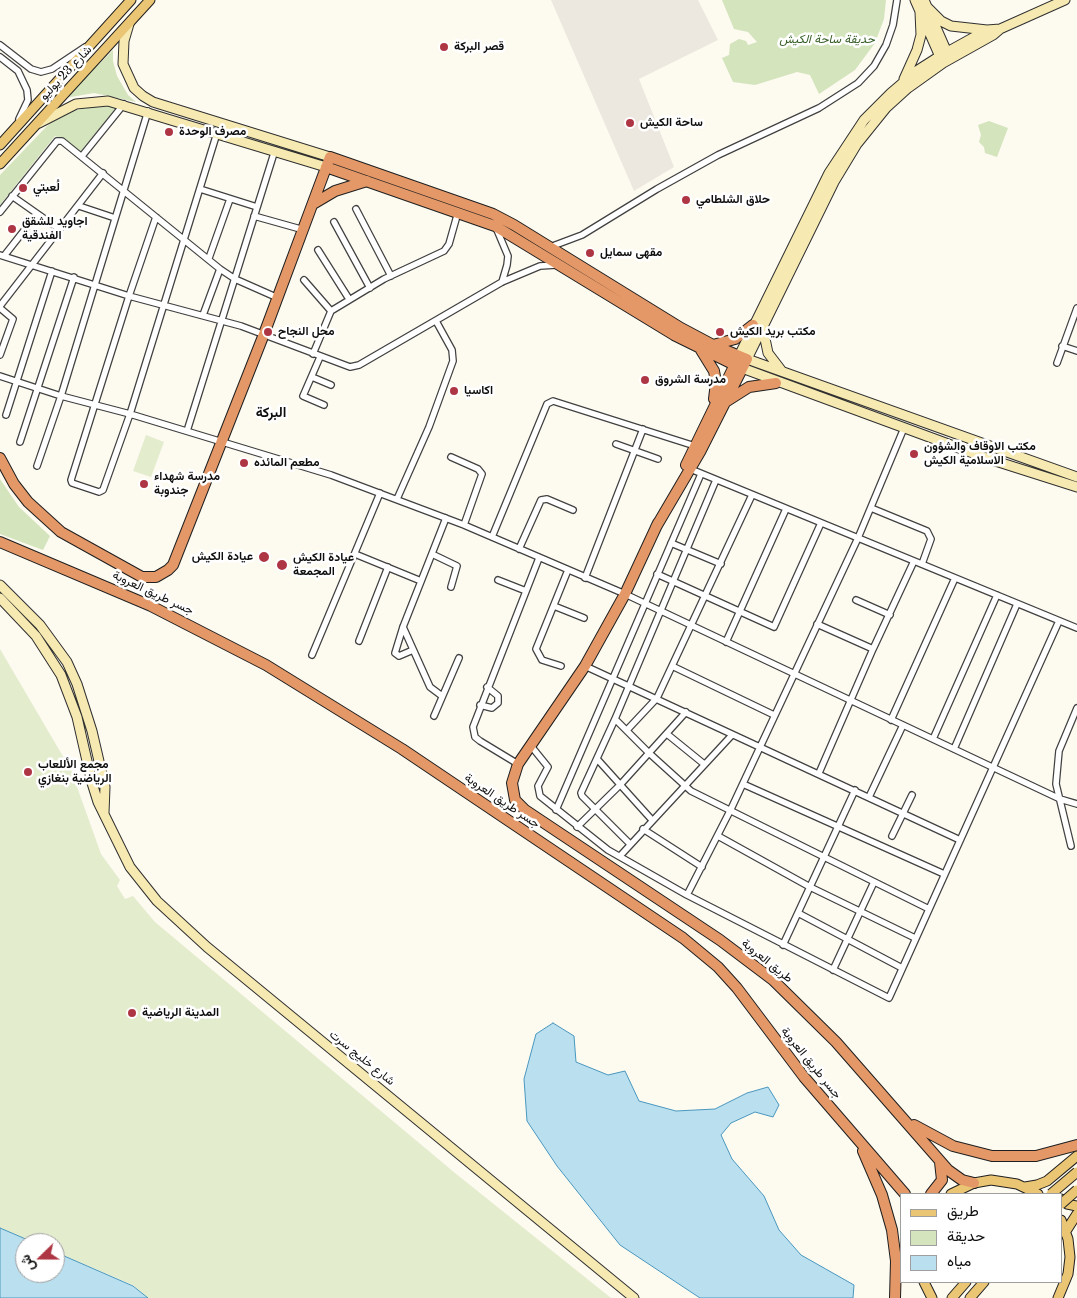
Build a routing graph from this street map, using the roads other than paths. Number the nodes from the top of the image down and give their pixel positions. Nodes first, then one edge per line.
1 (131, 0) edge
2 (150, 0) edge
3 (897, 0) edge
4 (915, 0) edge
5 (1065, 0) edge
6 (924, 6) edge
7 (129, 24) junction
8 (1000, 28) junction
9 (987, 30) junction
10 (93, 42) junction
11 (0, 45) edge
12 (0, 57) edge
13 (945, 57) junction
14 (901, 83) junction
15 (124, 104) junction
16 (148, 111) junction
17 (35, 126) junction
18 (12, 132) junction
19 (217, 133) junction
20 (0, 145) edge
21 (275, 150) junction
22 (82, 156) junction
23 (328, 162) junction
24 (0, 164) edge
25 (103, 173) junction
26 (368, 181) junction
27 (124, 189) junction
28 (200, 189) junction
29 (12, 196) junction
30 (230, 199) junction
31 (313, 204) junction
32 (79, 206) junction
33 (257, 207) junction
34 (356, 209) dead end
35 (0, 212) edge
36 (458, 212) junction
37 (37, 214) junction
38 (254, 216) junction
39 (156, 217) junction
40 (115, 218) junction
41 (334, 222) dead end
42 (495, 226) junction
43 (59, 229) junction
44 (304, 230) junction
45 (184, 239) junction
46 (550, 247) junction
47 (318, 250) dead end
48 (2, 255) edge
49 (209, 258) junction
50 (33, 264) junction
51 (559, 265) junction
52 (220, 269) junction
53 (52, 271) junction
54 (391, 276) junction
55 (74, 277) junction
56 (235, 279) junction
57 (304, 280) dead end
58 (502, 282) junction
59 (95, 284) junction
60 (370, 288) junction
61 (129, 296) junction
62 (278, 298) junction
63 (349, 299) junction
64 (162, 305) junction
65 (0, 307) edge
66 (1077, 308) edge
67 (331, 311) junction
68 (203, 316) junction
69 (221, 320) junction
70 (436, 321) junction
71 (758, 326) junction
72 (264, 334) junction
73 (713, 345) junction
74 (1062, 346) junction
75 (701, 349) junction
76 (1077, 352) edge
77 (313, 354) junction
78 (0, 355) edge
79 (320, 357) junction
80 (741, 362) junction
81 (1057, 362) dead end
82 (785, 374) junction
83 (0, 376) edge
84 (312, 377) junction
85 (16, 381) junction
86 (776, 383) junction
87 (331, 384) dead end
88 (38, 388) junction
89 (61, 396) junction
90 (724, 403) junction
91 (95, 405) junction
92 (324, 405) dead end
93 (713, 405) junction
94 (130, 414) junction
95 (6, 415) dead end
96 (904, 428) junction
97 (643, 429) junction
98 (187, 431) junction
99 (221, 441) junction
100 (20, 442) dead end
101 (616, 444) dead end
102 (695, 446) junction
103 (635, 450) junction
104 (452, 457) dead end
105 (0, 458) edge
106 (658, 459) dead end
107 (37, 466) dead end
108 (688, 468) junction
109 (701, 474) junction
110 (1077, 476) edge
111 (716, 480) junction
112 (1077, 487) edge
113 (380, 493) junction
114 (752, 495) junction
115 (397, 499) junction
116 (871, 508) junction
117 (786, 509) junction
118 (572, 510) dead end
119 (446, 518) junction
120 (821, 523) junction
121 (464, 525) junction
122 (492, 537) junction
123 (858, 538) junction
124 (0, 542) edge
125 (671, 543) junction
126 (519, 549) junction
127 (686, 550) junction
128 (355, 554) junction
129 (432, 554) junction
130 (539, 558) junction
131 (914, 561) junction
132 (721, 564) junction
133 (922, 564) junction
134 (388, 567) junction
135 (568, 570) junction
136 (657, 574) junction
137 (585, 578) junction
138 (956, 578) junction
139 (498, 580) dead end
140 (672, 580) junction
141 (421, 581) junction
142 (0, 584) edge
143 (451, 587) dead end
144 (526, 590) junction
145 (625, 594) junction
146 (997, 595) junction
147 (706, 596) junction
148 (0, 598) edge
149 (856, 600) dead end
150 (644, 603) junction
151 (1017, 604) junction
152 (554, 606) junction
153 (660, 611) junction
154 (740, 612) junction
155 (890, 615) junction
156 (584, 618) dead end
157 (1059, 620) junction
158 (817, 624) junction
159 (691, 625) junction
160 (403, 627) junction
161 (1077, 628) edge
162 (359, 641) dead end
163 (726, 642) junction
164 (873, 649) junction
165 (413, 650) junction
166 (312, 655) dead end
167 (459, 658) dead end
168 (561, 666) dead end
169 (585, 666) junction
170 (672, 666) junction
171 (793, 674) junction
172 (611, 678) junction
173 (629, 686) junction
174 (487, 688) junction
175 (442, 696) junction
176 (657, 698) junction
177 (851, 700) junction
178 (480, 705) junction
179 (1077, 708) edge
180 (686, 712) junction
181 (774, 715) junction
182 (434, 716) dead end
183 (616, 719) junction
184 (891, 720) junction
185 (903, 725) junction
186 (628, 730) junction
187 (667, 734) junction
188 (732, 735) junction
189 (933, 739) junction
190 (531, 746) junction
191 (759, 746) junction
192 (954, 749) junction
193 (649, 754) junction
194 (598, 760) junction
195 (518, 764) junction
196 (704, 764) junction
197 (993, 767) junction
198 (819, 773) junction
199 (743, 784) junction
200 (620, 785) junction
201 (683, 786) junction
202 (855, 790) junction
203 (912, 794) dead end
204 (869, 796) junction
205 (1060, 799) junction
206 (1077, 804) edge
207 (594, 809) junction
208 (556, 810) junction
209 (731, 810) junction
210 (104, 813) junction
211 (903, 814) junction
212 (652, 820) junction
213 (577, 826) junction
214 (838, 828) junction
215 (643, 829) junction
216 (718, 836) junction
217 (892, 836) dead end
218 (960, 840) junction
219 (630, 844) junction
220 (1071, 846) dead end
221 (620, 856) junction
222 (824, 856) junction
223 (702, 867) junction
224 (944, 874) junction
225 (874, 882) junction
226 (810, 887) junction
227 (687, 895) junction
228 (929, 909) junction
229 (861, 912) junction
230 (798, 913) junction
231 (915, 938) junction
232 (848, 939) junction
233 (783, 945) junction
234 (902, 968) junction
235 (834, 970) junction
236 (899, 1114) junction
237 (857, 1138) junction
238 (1077, 1145) edge
239 (1077, 1156) edge
240 (940, 1161) junction
241 (1058, 1172) junction
242 (1077, 1172) edge
243 (974, 1183) junction
244 (1025, 1187) junction
245 (1077, 1190) edge
246 (904, 1193) edge
247 (932, 1193) edge
248 (953, 1193) edge
249 (1036, 1193) edge
250 (1052, 1193) edge
251 (1058, 1193) edge
252 (1062, 1199) edge
253 (1062, 1203) edge
254 (1077, 1206) edge
255 (1077, 1214) edge
256 (1062, 1222) edge
257 (1066, 1231) junction
258 (965, 1283) edge
259 (983, 1283) edge
260 (926, 1290) edge
261 (634, 1298) edge
262 (895, 1298) edge
263 (932, 1298) edge
264 (952, 1298) edge
265 (970, 1298) edge
266 (1058, 1298) edge

1 - 10 main road, شارع 23 يوليو
2 - 7 main road, شارع 23 يوليو
3 - 46 street
4 - 6 main road
5 - 8 main road
6 - 9 main road
6 - 13 main road
6 - 14 main road
7 - 17 main road, شارع 23 يوليو
7 - 23 main road
8 - 9 main road
8 - 13 main road
9 - 13 main road
10 - 11 street
10 - 18 main road, شارع 23 يوليو
12 - 18 street
13 - 14 main road
13 - 71 main road
14 - 71 main road
15 - 16 main road
15 - 17 main road
15 - 22 street
16 - 19 main road
16 - 27 street
17 - 24 main road, شارع 23 يوليو
18 - 20 main road, شارع 23 يوليو
19 - 21 main road
19 - 28 street
21 - 23 main road
21 - 33 street
22 - 25 street
22 - 29 street
23 - 26 highway
23 - 31 highway
23 - 46 highway
25 - 27 street
25 - 32 street
26 - 31 highway
26 - 36 highway
27 - 39 street
27 - 40 street
28 - 30 street
28 - 45 street
29 - 35 street
29 - 37 street
30 - 33 street
30 - 49 street
31 - 44 highway
32 - 40 street
32 - 43 street
33 - 38 street
34 - 54 street
36 - 42 highway
36 - 54 street
37 - 43 street
37 - 48 street
38 - 44 street
38 - 56 street
39 - 45 street
39 - 61 street
40 - 59 street
41 - 60 street
42 - 51 highway
42 - 58 street
43 - 50 street
44 - 62 highway
45 - 49 street
45 - 64 street
46 - 73 highway
47 - 63 street
48 - 50 street
49 - 52 street
50 - 53 street
50 - 65 street
51 - 58 street
51 - 75 highway
52 - 56 street
52 - 68 street
53 - 55 street
53 - 85 street
54 - 60 street
55 - 59 street
55 - 88 street
56 - 62 street
56 - 69 street
57 - 67 street
58 - 70 street
59 - 61 street
59 - 89 street
60 - 63 street
61 - 64 street
61 - 91 street
62 - 72 highway
63 - 67 street
64 - 68 street
64 - 94 street
65 - 78 street
66 - 74 street
67 - 77 street
68 - 69 street
69 - 72 street
69 - 98 street
70 - 79 street
70 - 115 street
71 - 73 highway
71 - 80 main road
71 - 82 main road
72 - 77 street
72 - 99 highway
73 - 80 highway
74 - 76 street
74 - 81 street
75 - 80 highway
75 - 93 highway
77 - 79 street
79 - 84 street
80 - 82 main road
80 - 86 main road
80 - 90 highway
80 - 93 highway
82 - 110 main road
83 - 85 street
84 - 87 street
84 - 92 street
85 - 88 street
85 - 95 street
86 - 90 highway
86 - 96 main road
88 - 89 street
88 - 100 street
89 - 91 street
89 - 107 street
90 - 108 highway
91 - 94 street
91 - 94 street
93 - 102 highway
94 - 98 street
96 - 112 main road
96 - 116 street
97 - 102 street
97 - 103 street
97 - 122 street
98 - 99 street
99 - 105 highway
99 - 113 street
101 - 103 street
102 - 108 highway
103 - 106 street
103 - 137 street
104 - 121 street
108 - 109 street
108 - 145 highway
109 - 111 street
109 - 125 street
111 - 114 street
111 - 127 street
113 - 115 street
113 - 128 street
114 - 117 street
114 - 132 street
115 - 119 street
116 - 123 street
116 - 133 street
117 - 120 street
117 - 154 street
118 - 126 street
119 - 121 street
119 - 129 street
120 - 123 street
120 - 154 street
121 - 122 street
122 - 126 street
123 - 131 street
123 - 158 street
124 - 237 highway, جسر طريق العروبة
125 - 127 street
125 - 136 street
126 - 130 street
127 - 132 street
127 - 140 street
128 - 134 street
128 - 166 street
129 - 141 street
129 - 143 street
130 - 135 street
130 - 144 street
131 - 133 street
131 - 155 street
132 - 147 street
133 - 138 street
134 - 141 street
134 - 162 street
135 - 137 street
135 - 152 street
136 - 140 street
136 - 150 street
137 - 145 street
138 - 146 street
138 - 184 street
139 - 144 street
140 - 147 street
140 - 153 street
141 - 160 street
142 - 210 main road, شارع خليج سرت
144 - 174 street
145 - 150 street
145 - 169 highway
146 - 151 street
146 - 189 street
147 - 154 street
147 - 159 street
148 - 210 main road, شارع خليج سرت
149 - 155 street
150 - 153 street
150 - 172 street
151 - 157 street
151 - 192 street
152 - 156 street
152 - 168 street
153 - 159 street
153 - 173 street
154 - 163 street
155 - 164 street
157 - 161 street
157 - 197 street
158 - 164 street
158 - 171 street
159 - 163 street
159 - 170 street
160 - 165 street
160 - 165 street
163 - 171 street
164 - 177 street
165 - 175 street
167 - 175 street
169 - 172 street
169 - 190 highway
170 - 176 street
170 - 181 street
171 - 177 street
171 - 181 street
172 - 173 street
172 - 208 street
173 - 176 street
173 - 183 street
174 - 178 street
174 - 178 street
175 - 182 street
176 - 180 street
176 - 186 street
177 - 184 street
177 - 198 street
178 - 195 street
179 - 205 street
180 - 187 street
180 - 188 street
181 - 191 street
183 - 186 street
183 - 194 street
184 - 185 street
185 - 189 street
185 - 204 street
186 - 193 street
187 - 193 street
187 - 196 street
188 - 191 street
188 - 196 street
189 - 192 street
190 - 195 highway
190 - 208 street
191 - 198 street
191 - 199 street
192 - 197 street
193 - 200 street
193 - 201 street
194 - 200 street
194 - 207 street
195 - 236 highway, طريق العروبة
196 - 201 street
197 - 205 street
197 - 218 street
198 - 202 street
199 - 209 street
199 - 214 street
200 - 207 street
200 - 212 street
201 - 209 street
201 - 212 street
202 - 204 street
202 - 214 street
203 - 211 street
204 - 211 street
205 - 206 street
205 - 220 street
207 - 213 street
207 - 219 street
208 - 213 street
209 - 216 street
209 - 222 street
210 - 261 main road, شارع خليج سرت
211 - 217 street
211 - 218 street
212 - 215 street
213 - 221 street
214 - 222 street
214 - 224 street
215 - 219 street
215 - 223 street
216 - 223 street
216 - 226 street
218 - 224 street
219 - 221 street
221 - 227 street
222 - 225 street
222 - 226 street
223 - 227 street
224 - 228 street
225 - 228 street
225 - 229 street
226 - 229 street
226 - 230 street
227 - 233 street
228 - 231 street
229 - 231 street
229 - 232 street
230 - 232 street
230 - 233 street
231 - 234 street
232 - 234 street
232 - 235 street
233 - 235 street
234 - 235 street
236 - 238 highway
236 - 240 highway, طريق العروبة
237 - 246 highway, جسر طريق العروبة
237 - 262 highway
239 - 241 main road
240 - 243 highway, طريق العروبة
240 - 247 highway
241 - 244 main road
241 - 251 main road
242 - 250 main road, bridge
243 - 244 main road
243 - 248 main road
244 - 249 main road
245 - 253 main road, bridge
252 - 254 main road
255 - 257 main road
256 - 257 main road
257 - 266 main road
258 - 264 main road
259 - 265 main road
260 - 263 main road

